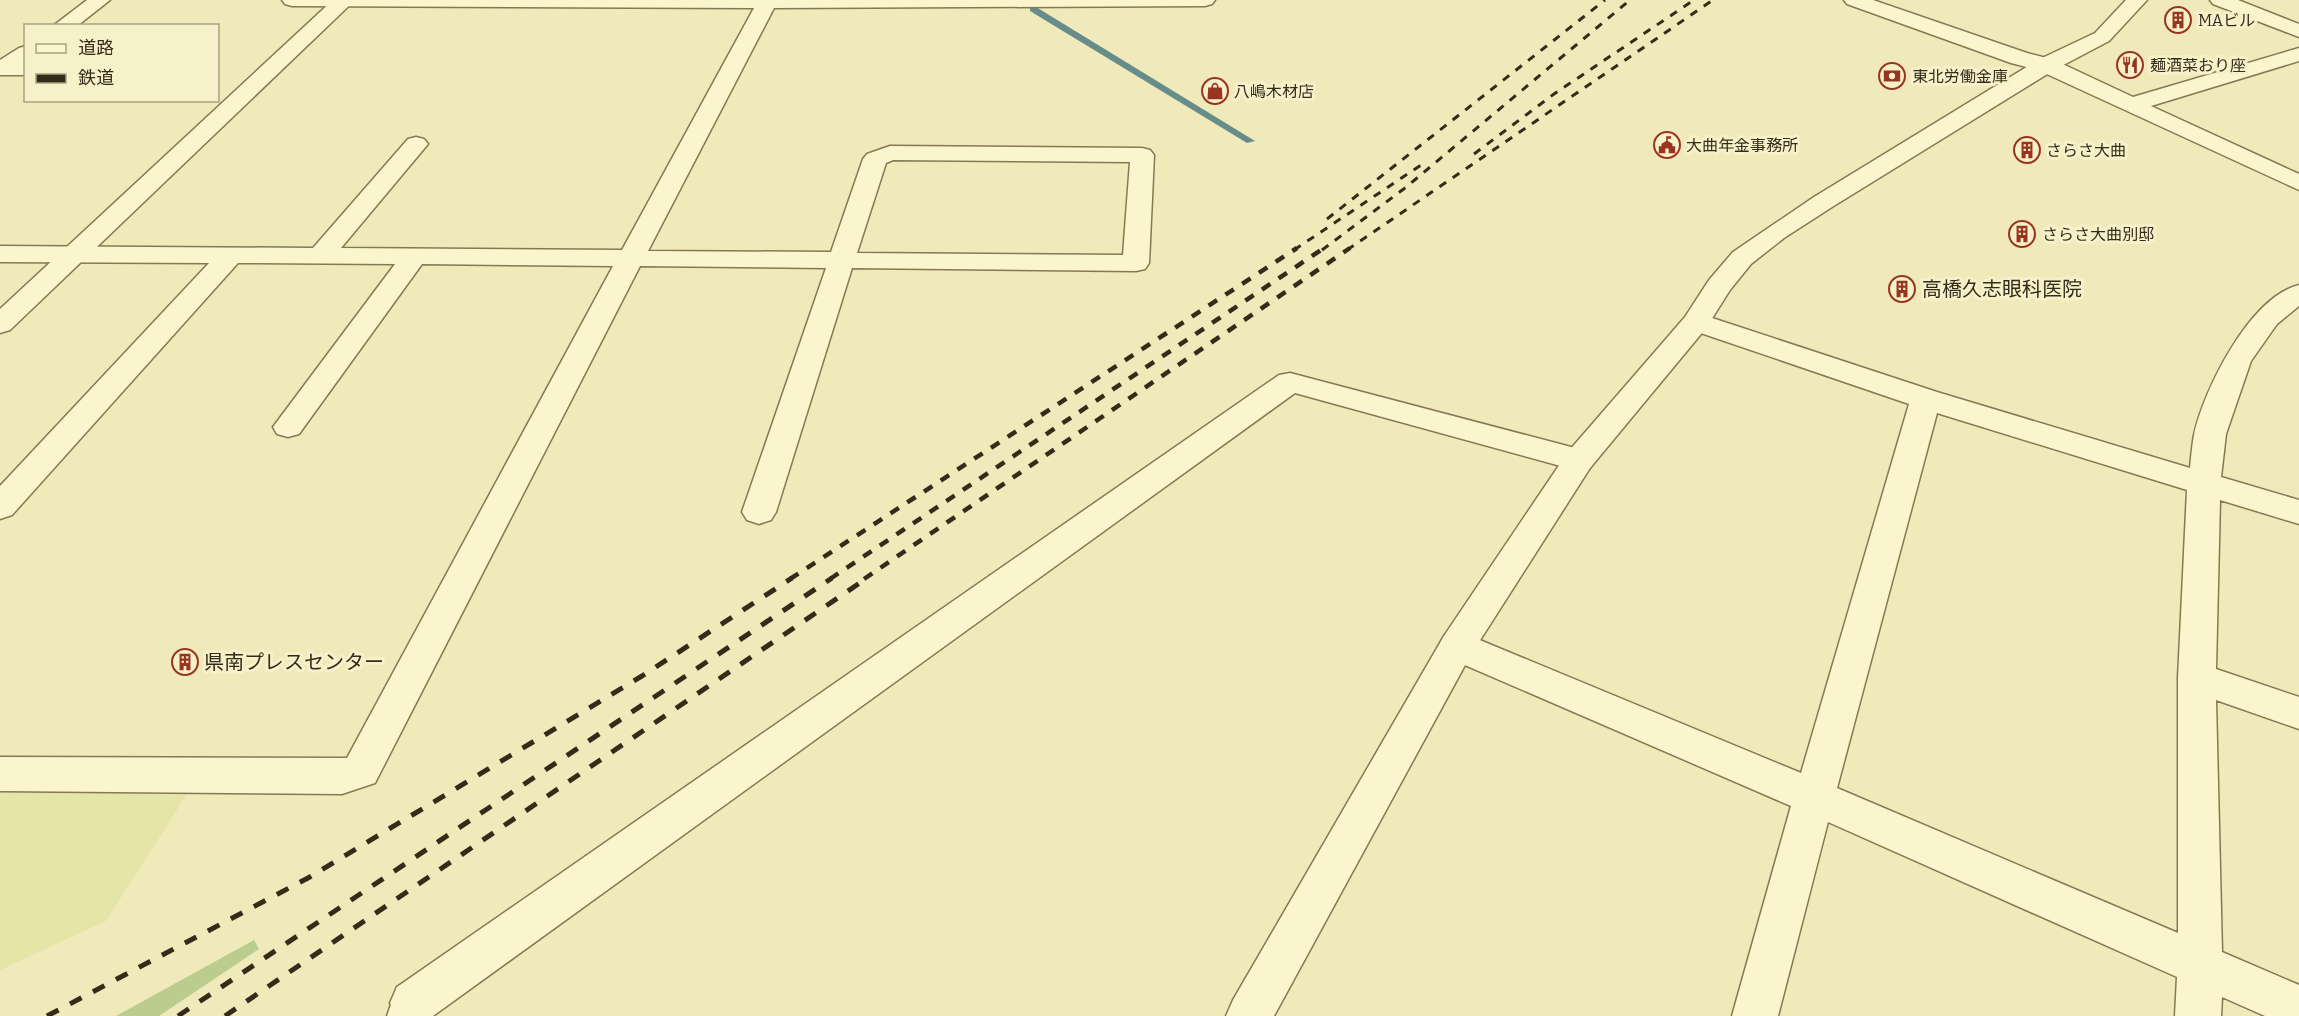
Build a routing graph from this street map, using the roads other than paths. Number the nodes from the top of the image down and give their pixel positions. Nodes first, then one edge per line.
1 (100, 0) edge
2 (292, 0) edge
3 (345, 0) edge
4 (1123, 0) edge
5 (1205, 0) edge
6 (1854, 0) edge
7 (2137, 0) edge
8 (2220, 0) edge
9 (767, 1) edge
10 (66, 24) edge
11 (2299, 31) edge
12 (24, 53) edge
13 (2299, 54) edge
14 (2046, 65) junction
15 (24, 69) edge
16 (2133, 104) junction
17 (416, 144) dead end
18 (2299, 183) edge
19 (0, 254) edge
20 (75, 254) junction
21 (230, 256) junction
22 (319, 257) junction
23 (413, 258) junction
24 (630, 260) junction
25 (842, 261) junction
26 (2299, 293) edge
27 (1696, 322) junction
28 (0, 324) edge
29 (1926, 399) junction
30 (288, 427) dead end
31 (1579, 460) junction
32 (2204, 482) junction
33 (0, 507) edge
34 (759, 512) dead end
35 (2299, 512) edge
36 (1457, 646) junction
37 (2197, 678) junction
38 (2299, 713) edge
39 (0, 774) edge
40 (1814, 797) junction
41 (2200, 965) junction
42 (2299, 1008) edge
43 (412, 1010) edge
44 (1249, 1016) edge
45 (1755, 1016) edge
46 (2198, 1016) edge

1 - 10 street
2 - 3 street
3 - 9 street
3 - 20 street
4 - 5 street
4 - 9 street
6 - 14 street
7 - 14 street
8 - 11 street
9 - 24 street
12 - 15 street
13 - 16 street
14 - 16 street
14 - 27 street
16 - 18 street
17 - 22 street
19 - 20 street
20 - 21 street
20 - 28 street
21 - 22 street
21 - 33 street
22 - 23 street
23 - 24 street
23 - 30 street
24 - 25 street
24 - 39 street
25 - 25 street
25 - 34 street
26 - 32 street
27 - 29 street
27 - 31 street
29 - 32 street
29 - 40 street
31 - 36 street
31 - 43 street
32 - 35 street
32 - 37 street
36 - 40 street
36 - 44 street
37 - 38 street
37 - 41 street
40 - 41 street
40 - 45 street
41 - 42 street
41 - 46 street

